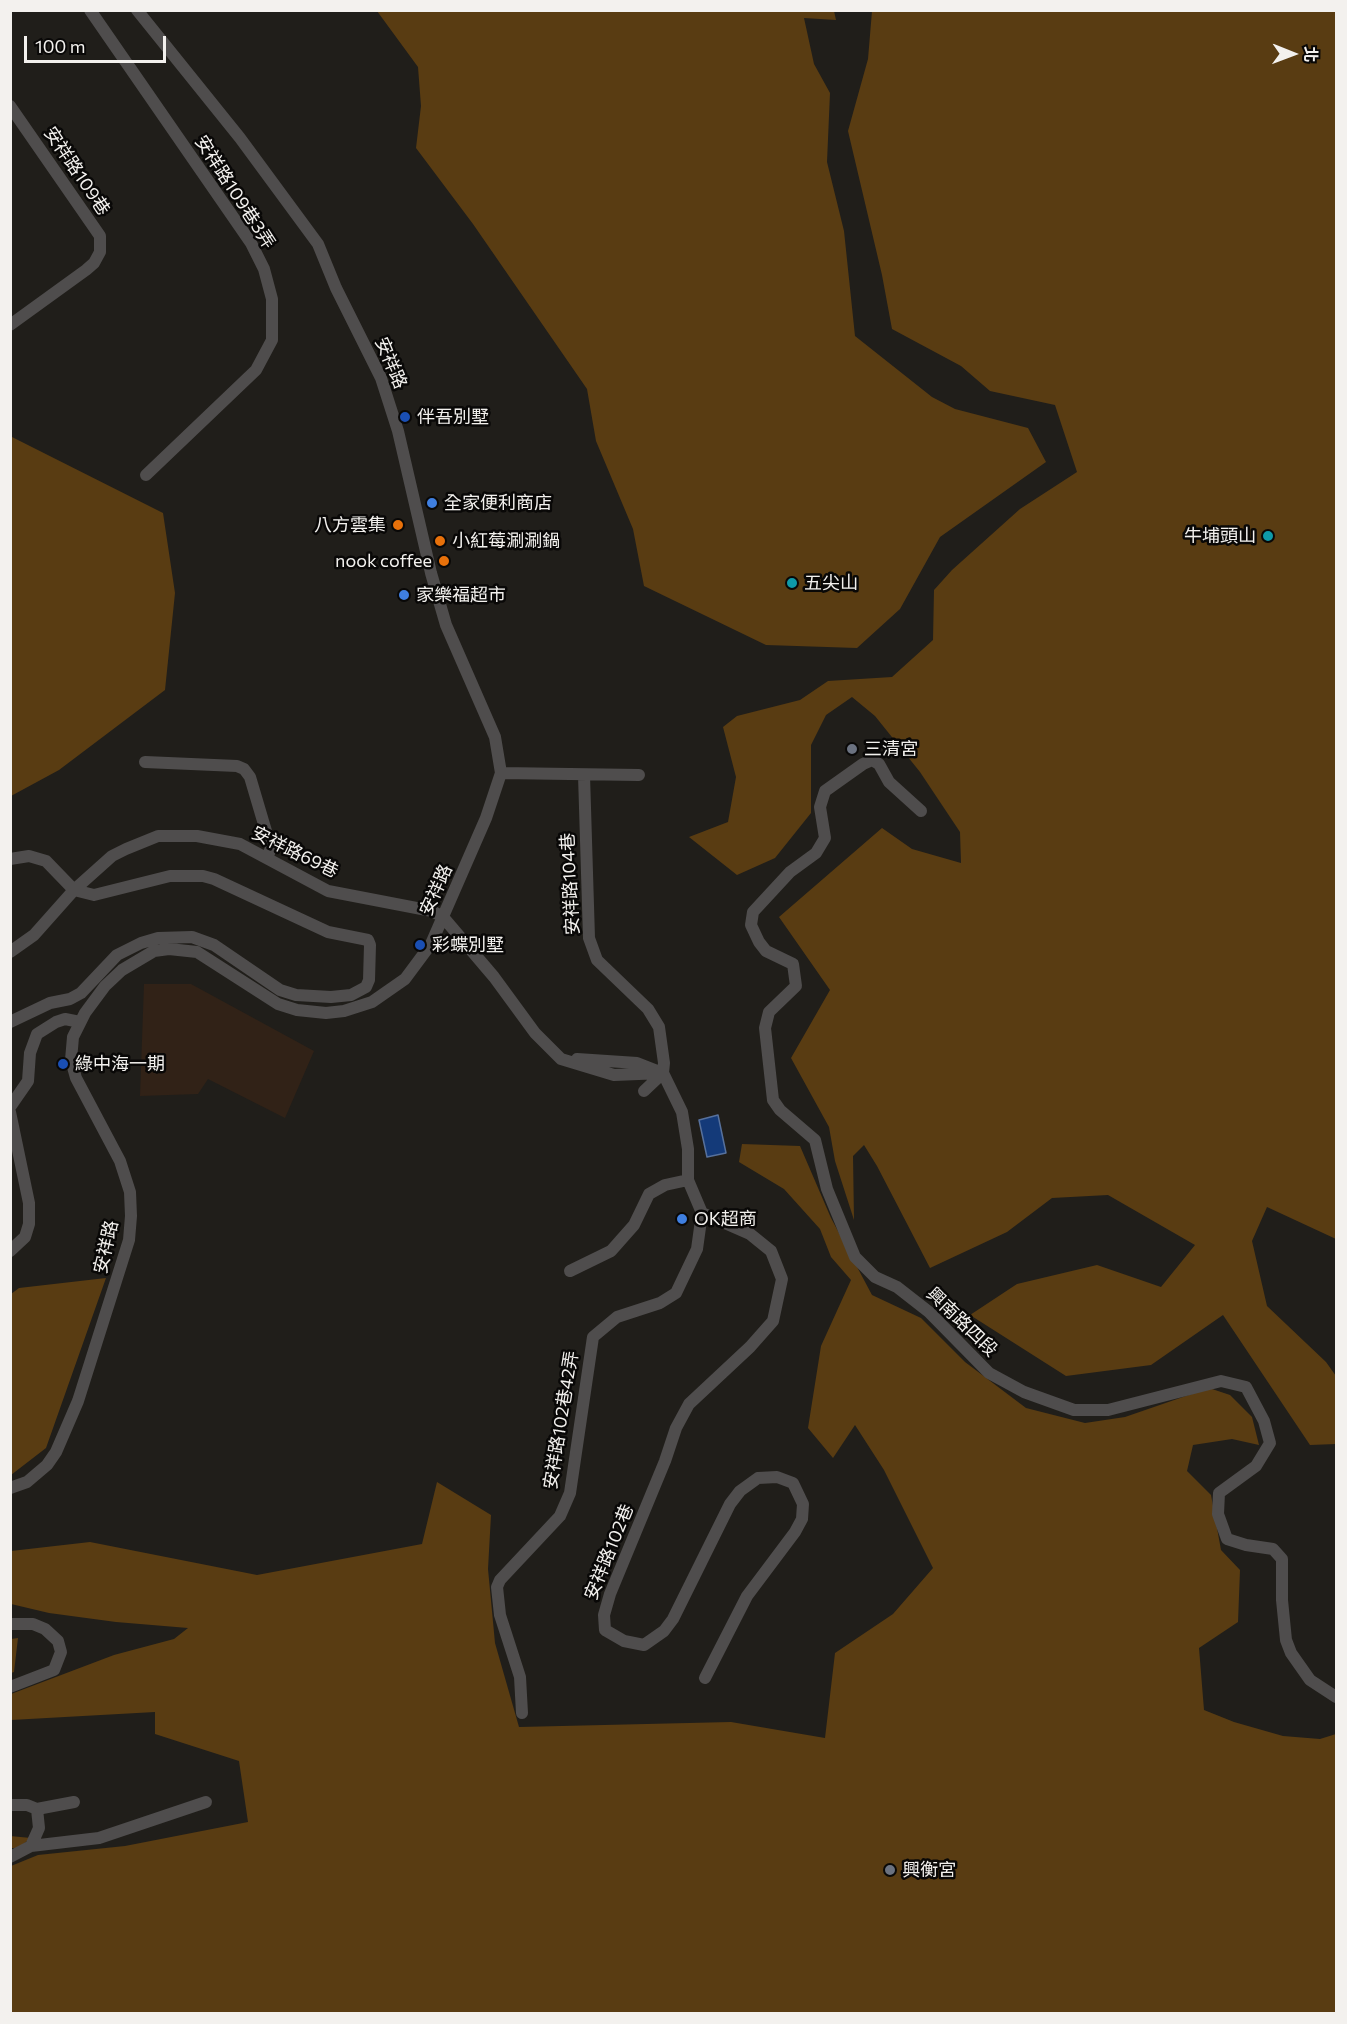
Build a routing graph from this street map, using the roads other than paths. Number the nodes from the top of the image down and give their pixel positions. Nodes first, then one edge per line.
1 (90, 10) edge
2 (136, 10) edge
3 (10, 106) edge
4 (10, 325) edge
5 (146, 476) dead end
6 (146, 762) dead end
7 (501, 773) junction
8 (584, 775) junction
9 (639, 775) dead end
10 (921, 811) dead end
11 (267, 858) junction
12 (10, 859) edge
13 (74, 890) junction
14 (443, 917) junction
15 (10, 952) edge
16 (10, 1022) edge
17 (80, 1022) junction
18 (663, 1073) junction
19 (644, 1091) dead end
20 (10, 1110) edge
21 (688, 1180) junction
22 (702, 1213) junction
23 (10, 1251) edge
24 (570, 1271) dead end
25 (10, 1488) edge
26 (10, 1623) edge
27 (705, 1678) dead end
28 (10, 1687) edge
29 (1336, 1697) edge
30 (522, 1713) dead end
31 (74, 1802) dead end
32 (206, 1802) dead end
33 (10, 1805) edge
34 (37, 1809) junction
35 (31, 1846) junction
36 (10, 1857) edge

1 - 5 street, 安祥路109巷3弄
2 - 7 street, 安祥路
3 - 4 street, 安祥路109巷
6 - 11 street
7 - 8 street
7 - 14 street, 安祥路
8 - 9 street
8 - 18 street, 安祥路104巷
10 - 29 street, 興南路四段
11 - 13 street, 安祥路69巷
11 - 14 street, 安祥路69巷
12 - 13 street
13 - 15 street, 安祥路69巷
13 - 16 street
14 - 17 street, 安祥路
14 - 18 street
17 - 20 street
17 - 25 street, 安祥路
18 - 19 street
18 - 21 street
20 - 23 street
21 - 22 street
21 - 24 street
22 - 27 street, 安祥路102巷
22 - 30 street, 安祥路102巷42弄
26 - 28 street
31 - 34 street
32 - 35 street
33 - 34 street
34 - 35 street
35 - 36 street

